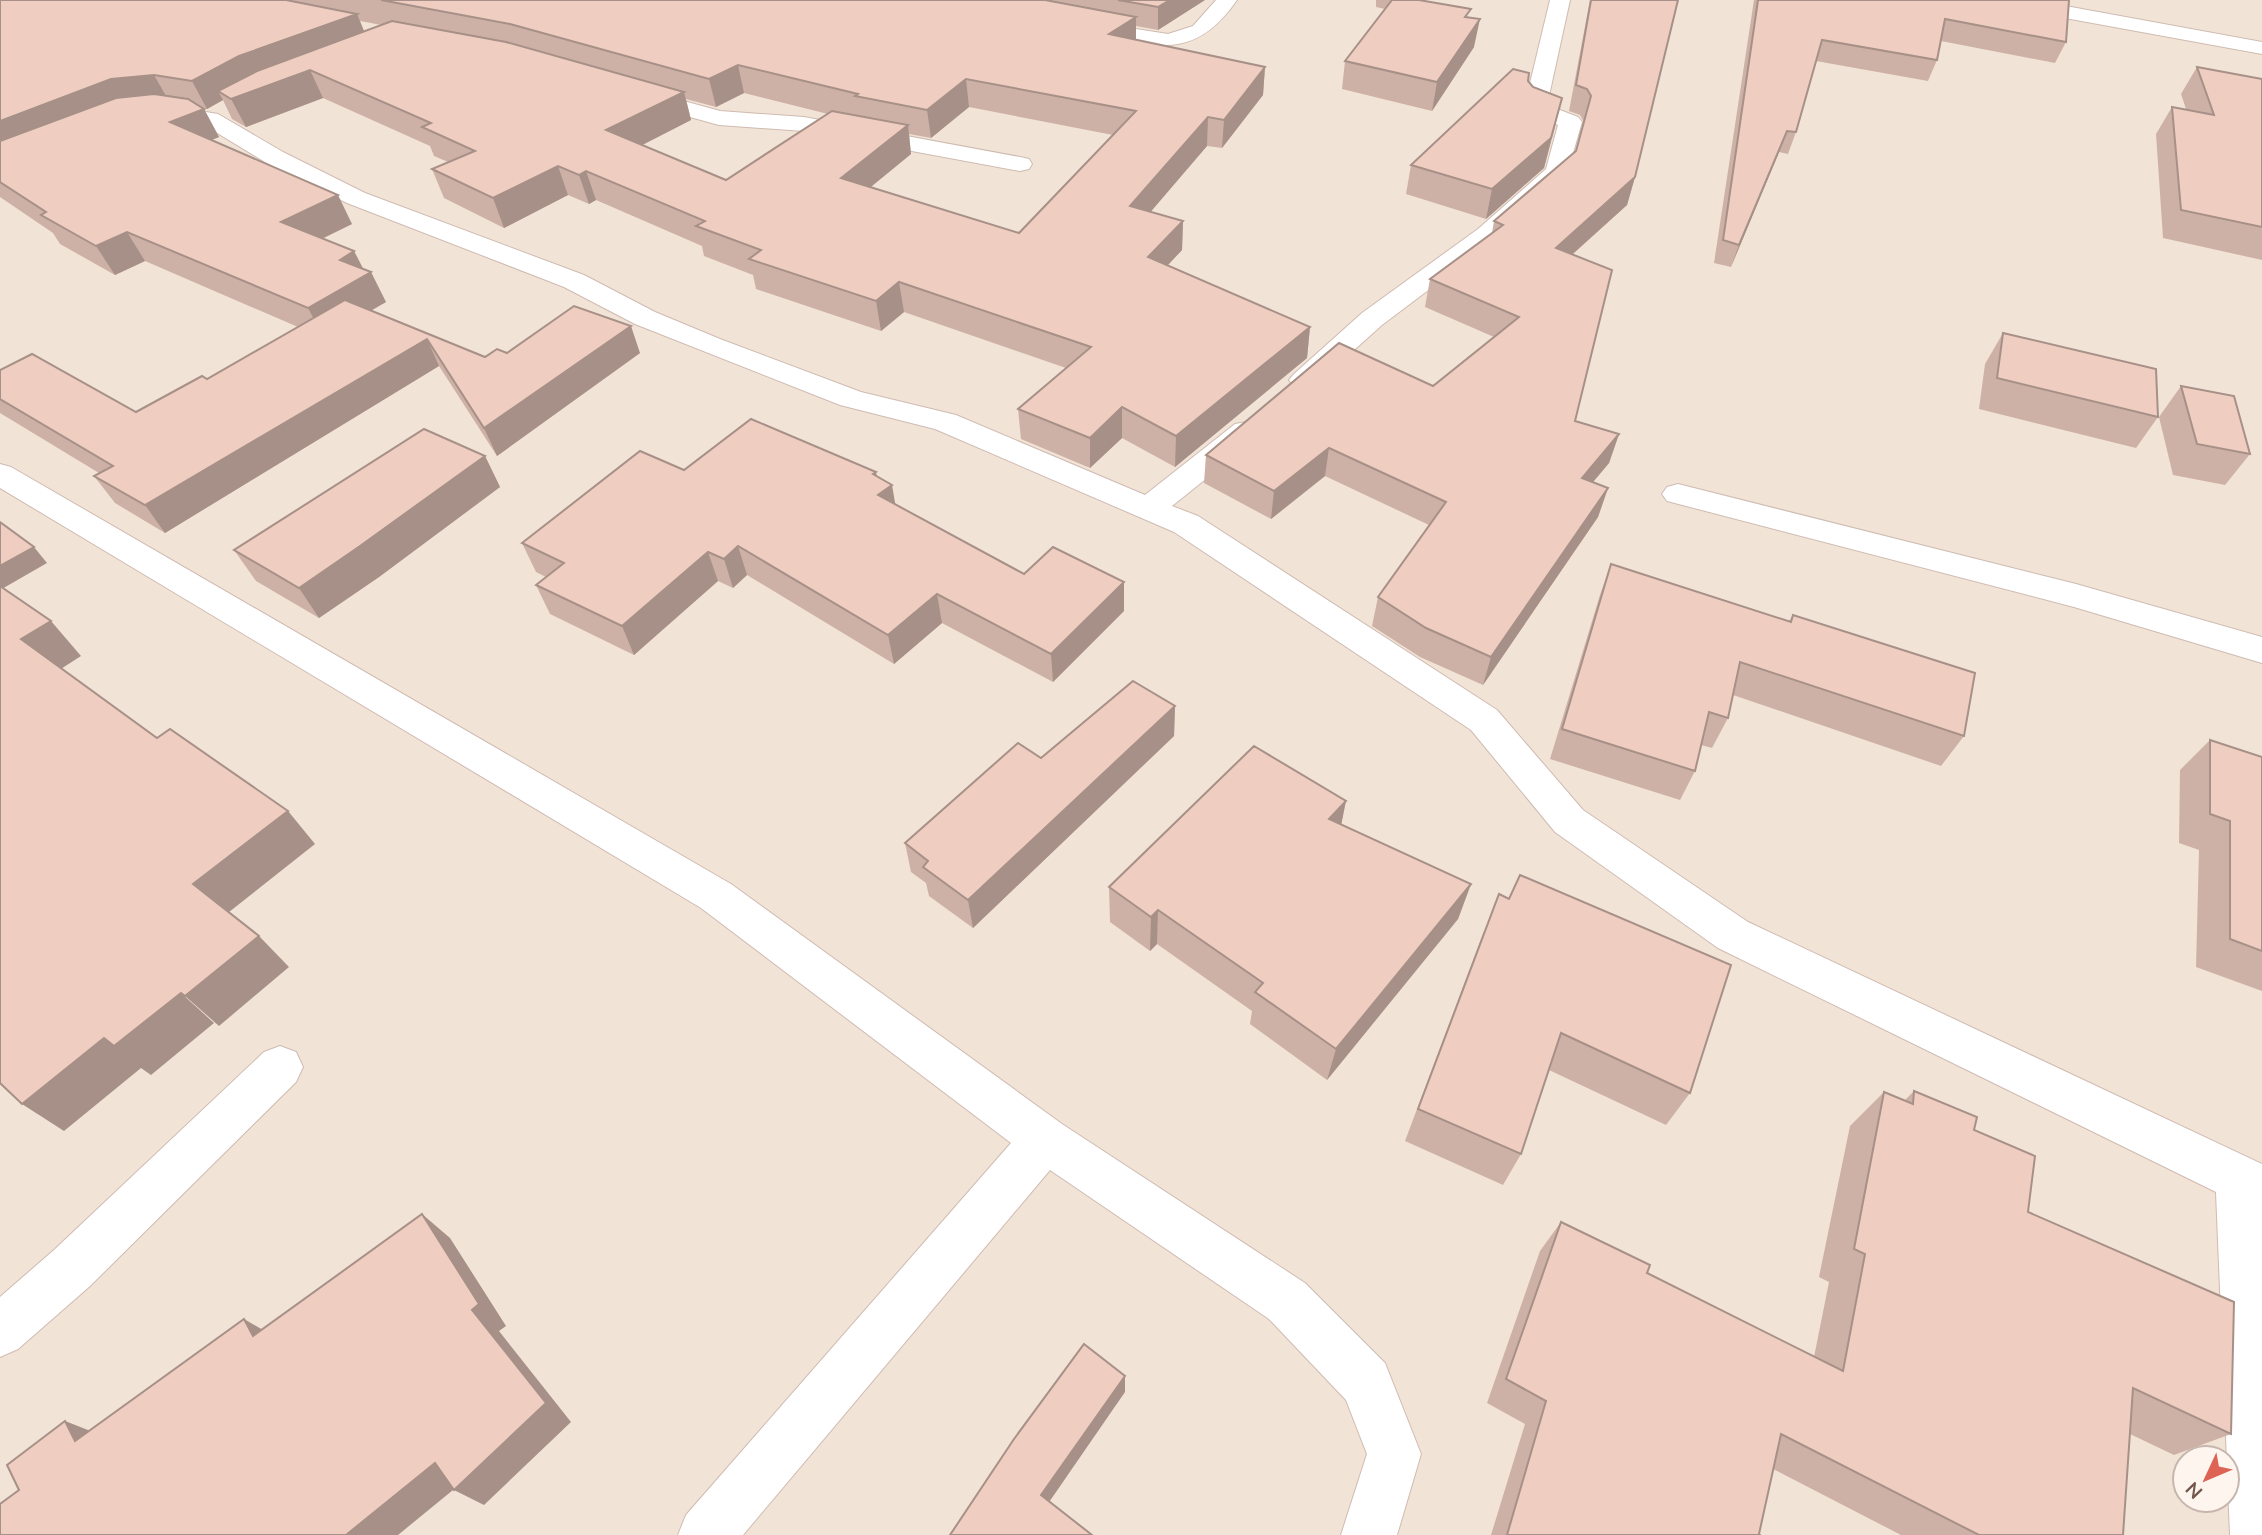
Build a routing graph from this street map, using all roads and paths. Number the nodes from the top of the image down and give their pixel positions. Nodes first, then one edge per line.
1 (1227, 0) edge
2 (1560, 0) edge
3 (1999, 0) edge
4 (1068, 24) edge
5 (2262, 48) edge
6 (625, 92) edge
7 (128, 117) edge
8 (1020, 164) dead end
9 (1282, 400) edge
10 (1261, 418) edge
11 (0, 474) edge
12 (1678, 494) dead end
13 (1149, 508) junction
14 (2262, 650) edge
15 (280, 1066) dead end
16 (1045, 1140) junction
17 (2251, 1184) edge
18 (0, 1331) edge
19 (706, 1535) edge
20 (1369, 1535) edge
21 (2258, 1535) edge

1 - 4 street
2 - 9 street
3 - 5 street
6 - 8 street
7 - 13 street
10 - 13 street
11 - 16 street
12 - 14 street
13 - 17 street
15 - 18 street
16 - 19 street
16 - 20 street
17 - 21 street

